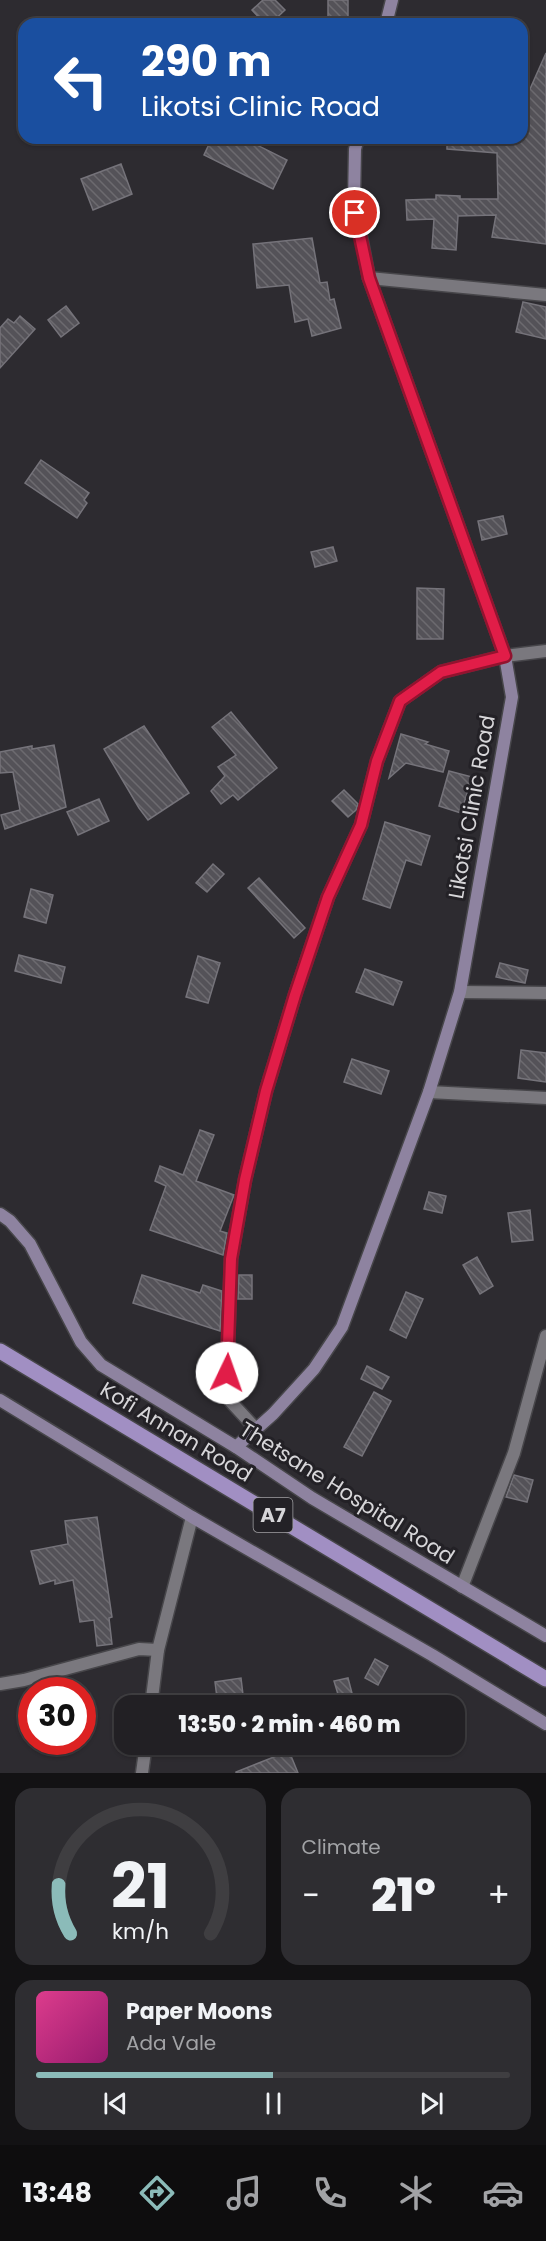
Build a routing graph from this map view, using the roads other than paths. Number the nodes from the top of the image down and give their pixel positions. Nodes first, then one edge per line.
1 (392, 0) edge
2 (388, 18) edge
3 (356, 144) edge
4 (369, 278) junction
5 (546, 295) edge
6 (546, 651) edge
7 (505, 656) junction
8 (460, 992) junction
9 (546, 993) edge
10 (429, 1092) junction
11 (546, 1098) edge
12 (0, 1214) edge
13 (546, 1336) edge
14 (0, 1351) edge
15 (0, 1400) edge
16 (256, 1429) junction
17 (236, 1447) junction
18 (192, 1517) junction
19 (462, 1587) junction
20 (546, 1636) edge
21 (158, 1650) junction
22 (546, 1679) edge
23 (0, 1684) edge
24 (152, 1695) edge
25 (546, 1724) edge
26 (144, 1755) edge
27 (142, 1773) edge

1 - 2 street
3 - 4 street, Likotsi Clinic Road
4 - 5 street
4 - 7 street, Likotsi Clinic Road
6 - 7 street
7 - 8 street, Likotsi Clinic Road
7 - 16 street
8 - 9 street
8 - 10 street, Likotsi Clinic Road
10 - 11 street
10 - 16 street, Likotsi Clinic Road
12 - 17 street, Thetsane Hospital Road
13 - 19 street
14 - 22 main road, Kofi Annan Road / A7
15 - 18 street
16 - 17 street, Likotsi Clinic Road
17 - 19 street, Thetsane Hospital Road
18 - 21 street
18 - 25 street
19 - 20 street, Thetsane Hospital Road
21 - 23 street
21 - 24 street
26 - 27 street

